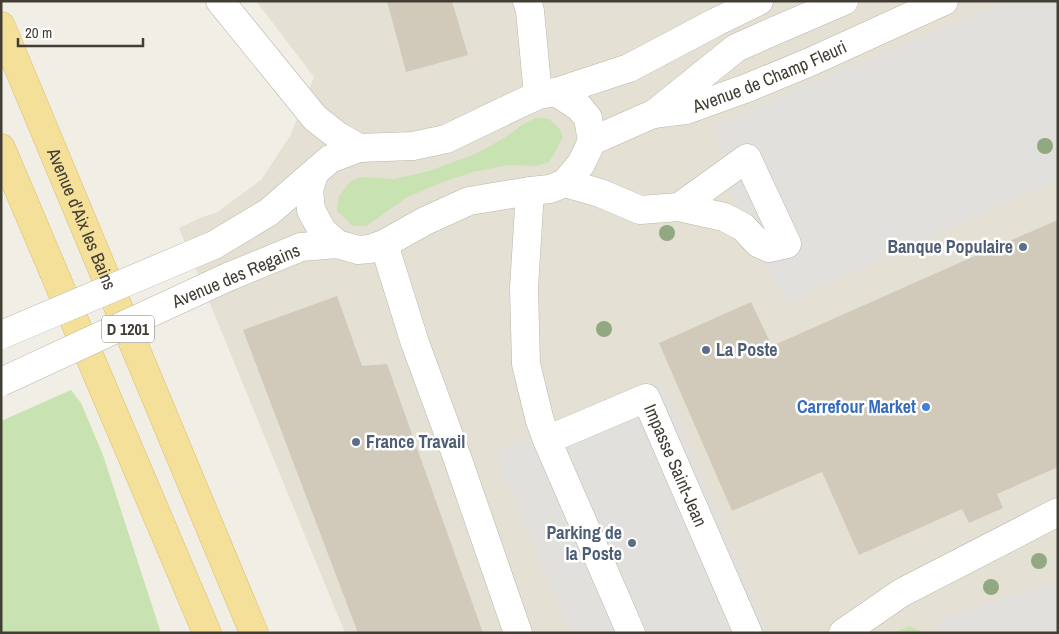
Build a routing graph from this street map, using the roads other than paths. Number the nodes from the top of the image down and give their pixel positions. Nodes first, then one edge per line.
1 (220, 1) edge
2 (527, 1) edge
3 (759, 1) edge
4 (844, 1) edge
5 (944, 1) edge
6 (1, 26) edge
7 (736, 48) junction
8 (629, 68) junction
9 (547, 94) junction
10 (653, 114) junction
11 (592, 141) junction
12 (1, 148) edge
13 (359, 148) junction
14 (314, 174) junction
15 (565, 183) junction
16 (530, 191) junction
17 (679, 207) junction
18 (337, 244) junction
19 (384, 244) junction
20 (1, 335) edge
21 (1, 382) edge
22 (548, 440) junction
23 (1058, 512) edge
24 (207, 633) edge
25 (254, 633) edge
26 (518, 633) edge
27 (631, 633) edge
28 (748, 633) edge
29 (843, 633) edge

1 - 13 street
2 - 9 street
3 - 8 street
4 - 7 street
5 - 10 street, Avenue de Champ Fleuri
6 - 25 main road, Avenue d'Aix les Bains / D 1201
7 - 8 street
7 - 10 street
8 - 9 street
9 - 11 street
9 - 13 street
10 - 11 street, Avenue de Champ Fleuri
11 - 15 street
12 - 24 main road, D 1201
13 - 14 street
14 - 18 street
14 - 20 street, bridge
15 - 16 street
15 - 17 street
16 - 19 street
16 - 22 street
17 - 17 street
18 - 19 street
18 - 21 street, Avenue des Regains, bridge
19 - 26 street
22 - 27 street
22 - 28 street, Impasse Saint-Jean
23 - 29 street

